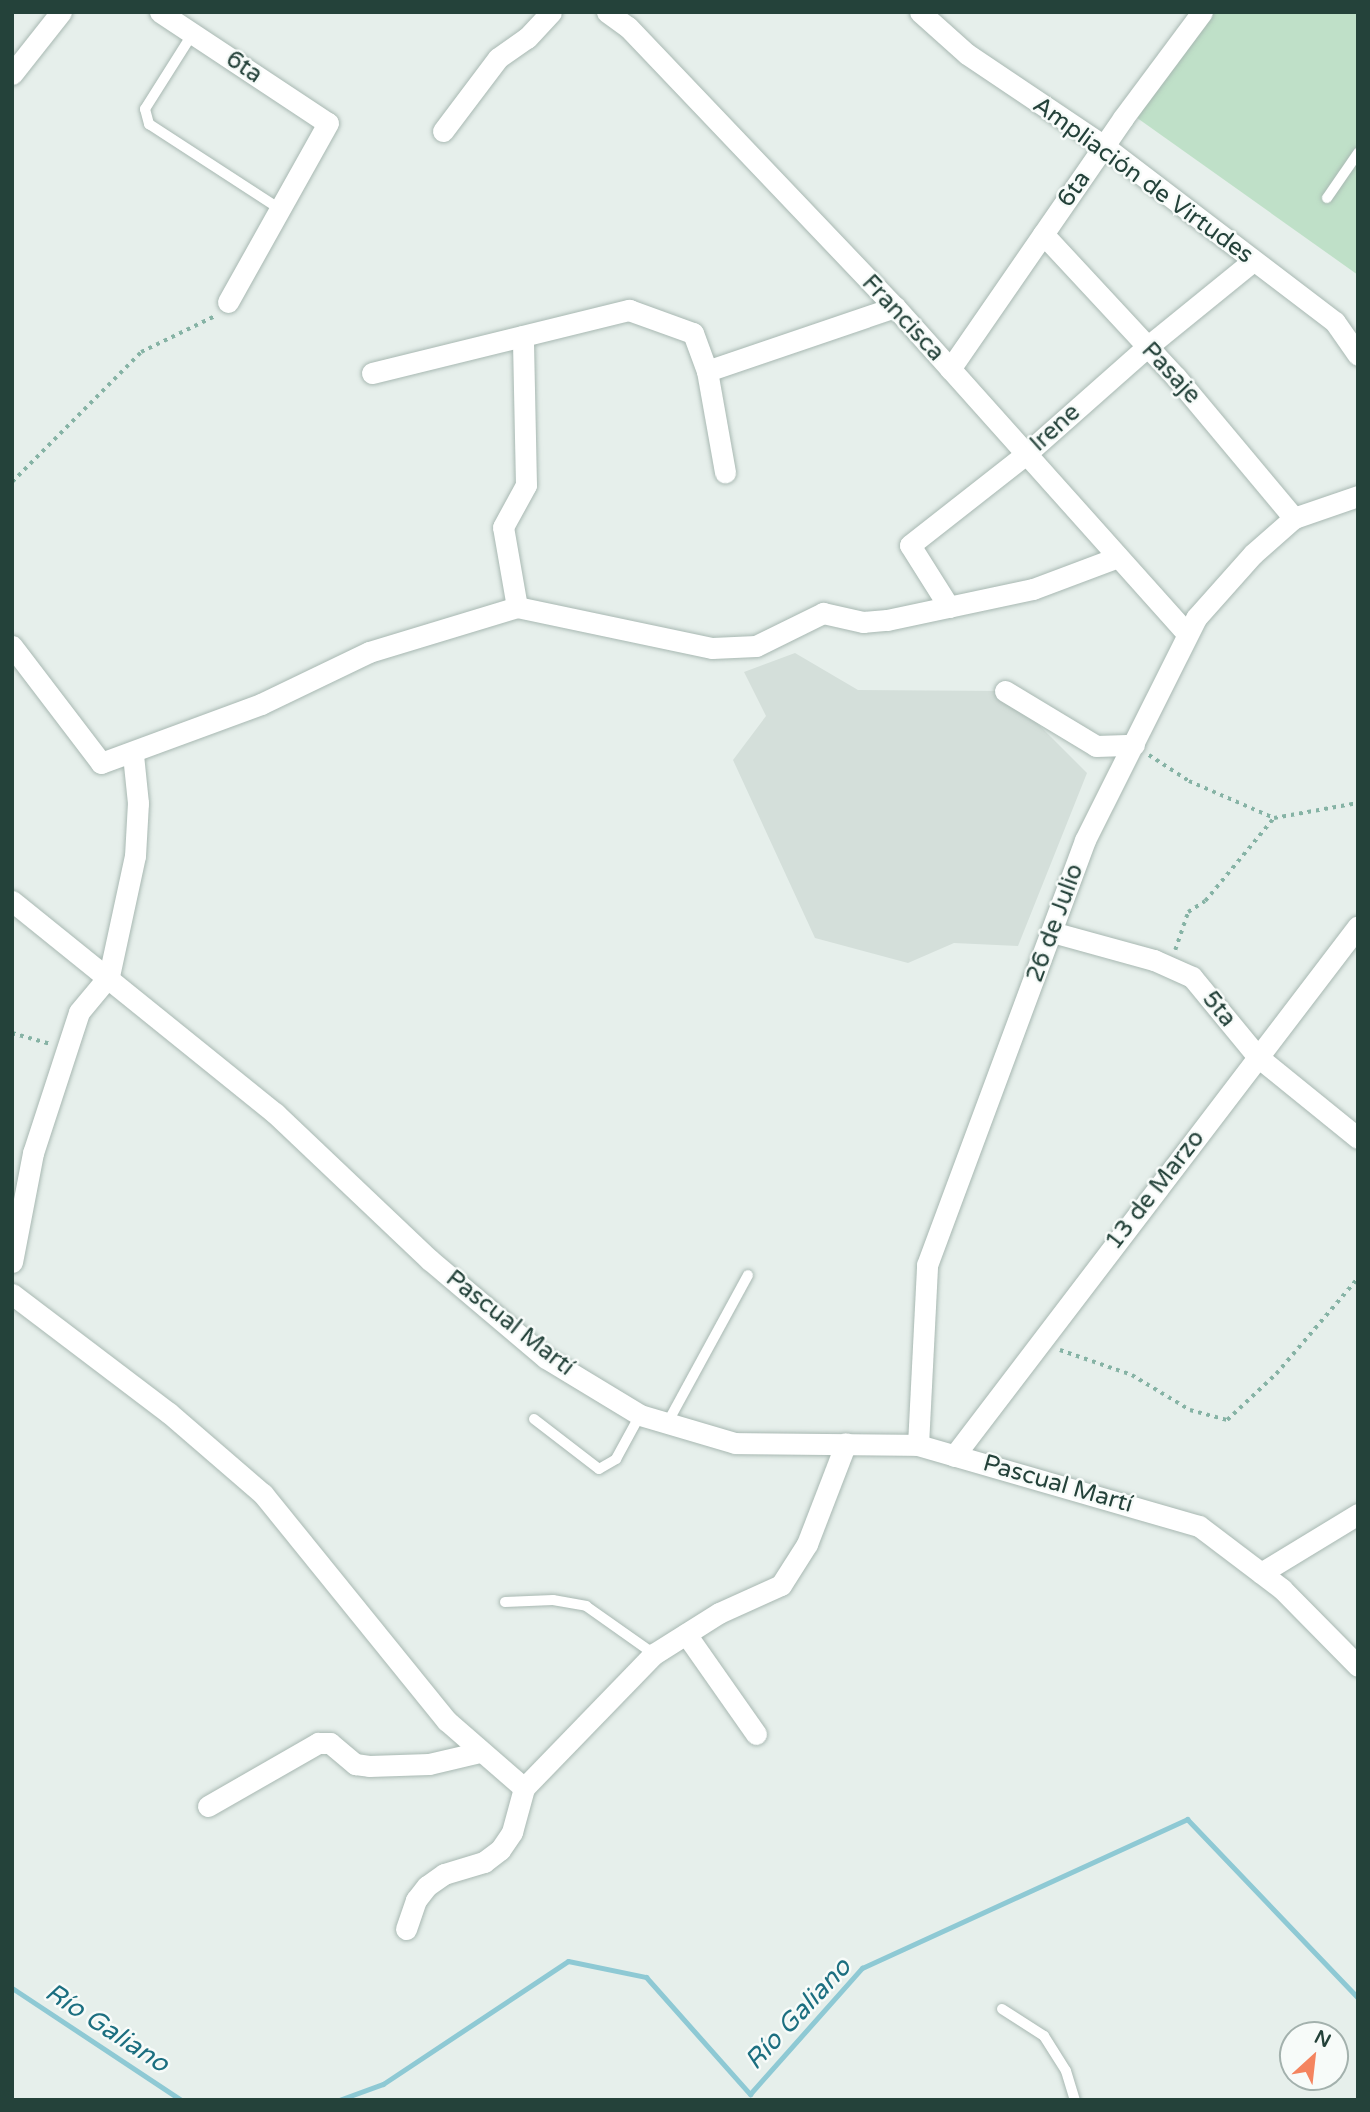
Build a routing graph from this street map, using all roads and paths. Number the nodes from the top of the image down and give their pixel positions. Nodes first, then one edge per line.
1 (61, 12) edge
2 (160, 12) edge
3 (551, 12) edge
4 (607, 12) edge
5 (920, 12) edge
6 (1202, 12) edge
7 (632, 20) edge
8 (193, 33) junction
9 (12, 74) edge
10 (443, 131) dead end
11 (1104, 146) junction
12 (1358, 153) edge
13 (1327, 198) dead end
14 (280, 209) junction
15 (1042, 234) junction
16 (1253, 261) junction
17 (228, 302) joint
18 (895, 307) junction
19 (523, 336) junction
20 (1147, 347) junction
21 (1358, 355) edge
22 (950, 369) junction
23 (707, 371) junction
24 (372, 373) dead end
25 (1026, 454) junction
26 (724, 472) dead end
27 (12, 482) edge
28 (1355, 505) edge
29 (1293, 518) junction
30 (1118, 557) junction
31 (517, 607) junction
32 (949, 607) junction
33 (1187, 634) junction
34 (12, 646) edge
35 (1005, 691) dead end
36 (1134, 745) junction
37 (133, 755) junction
38 (1358, 803) edge
39 (1274, 818) junction
40 (12, 901) edge
41 (1358, 926) edge
42 (1052, 932) junction
43 (1168, 966) junction
44 (109, 976) junction
45 (12, 1033) edge
46 (68, 1050) junction
47 (1258, 1057) junction
48 (1358, 1138) edge
49 (14, 1250) edge
50 (748, 1275) dead end
51 (1358, 1278) edge
52 (12, 1294) edge
53 (1039, 1342) junction
54 (640, 1415) junction
55 (534, 1419) dead end
56 (669, 1420) junction
57 (846, 1443) junction
58 (918, 1445) junction
59 (954, 1455) junction
60 (1358, 1514) edge
61 (1261, 1573) junction
62 (505, 1602) dead end
63 (686, 1634) junction
64 (654, 1654) junction
65 (1358, 1666) edge
66 (756, 1734) dead end
67 (480, 1752) junction
68 (524, 1788) junction
69 (208, 1806) dead end
70 (406, 1929) dead end
71 (1002, 2009) dead end
72 (1076, 2100) edge

1 - 9 street
2 - 8 street, 6ta
3 - 10 street
4 - 7 street, Francisca
5 - 11 street, Ampliación de Virtudes
6 - 11 street, 6ta
7 - 18 street, Francisca
8 - 14 street, 6ta
8 - 14 lane
11 - 15 street, 6ta
11 - 16 street, Ampliación de Virtudes
12 - 13 lane
14 - 17 street
15 - 20 street, Pasaje
15 - 22 street, 6ta
16 - 20 street, Irene
16 - 21 street, Ampliación de Virtudes
17 - 27 path
18 - 22 street, Francisca
18 - 23 street
19 - 23 street
19 - 24 street
19 - 31 street
20 - 25 street, Irene
20 - 29 street, Pasaje
22 - 25 street, Francisca
23 - 26 street
25 - 30 street, Francisca
25 - 32 street, Irene
28 - 29 street, 26 de Julio
29 - 33 street, 26 de Julio
30 - 32 street
30 - 33 street, Francisca
31 - 32 street
31 - 37 street
33 - 36 street, 26 de Julio
34 - 37 street
35 - 36 street
36 - 39 path
36 - 42 street, 26 de Julio
37 - 44 street
38 - 39 path
39 - 43 path
40 - 44 street, Pascual Martí
41 - 47 street, 13 de Marzo
42 - 43 street, 5ta
42 - 58 street, 26 de Julio
43 - 47 street, 5ta
44 - 46 street
44 - 54 street, Pascual Martí
45 - 46 path
46 - 49 street
47 - 48 street, 5ta
47 - 53 street, 13 de Marzo
50 - 56 lane
51 - 53 path
52 - 67 street
53 - 59 street, 13 de Marzo
54 - 55 lane
54 - 56 street, Pascual Martí
56 - 57 street, Pascual Martí
57 - 58 street, Pascual Martí
57 - 63 street
58 - 59 street, Pascual Martí
59 - 61 street, Pascual Martí
60 - 61 street
61 - 65 street, Pascual Martí
62 - 64 lane
63 - 64 street
63 - 66 street
64 - 68 street
67 - 68 street
67 - 69 street
68 - 70 street
71 - 72 lane

